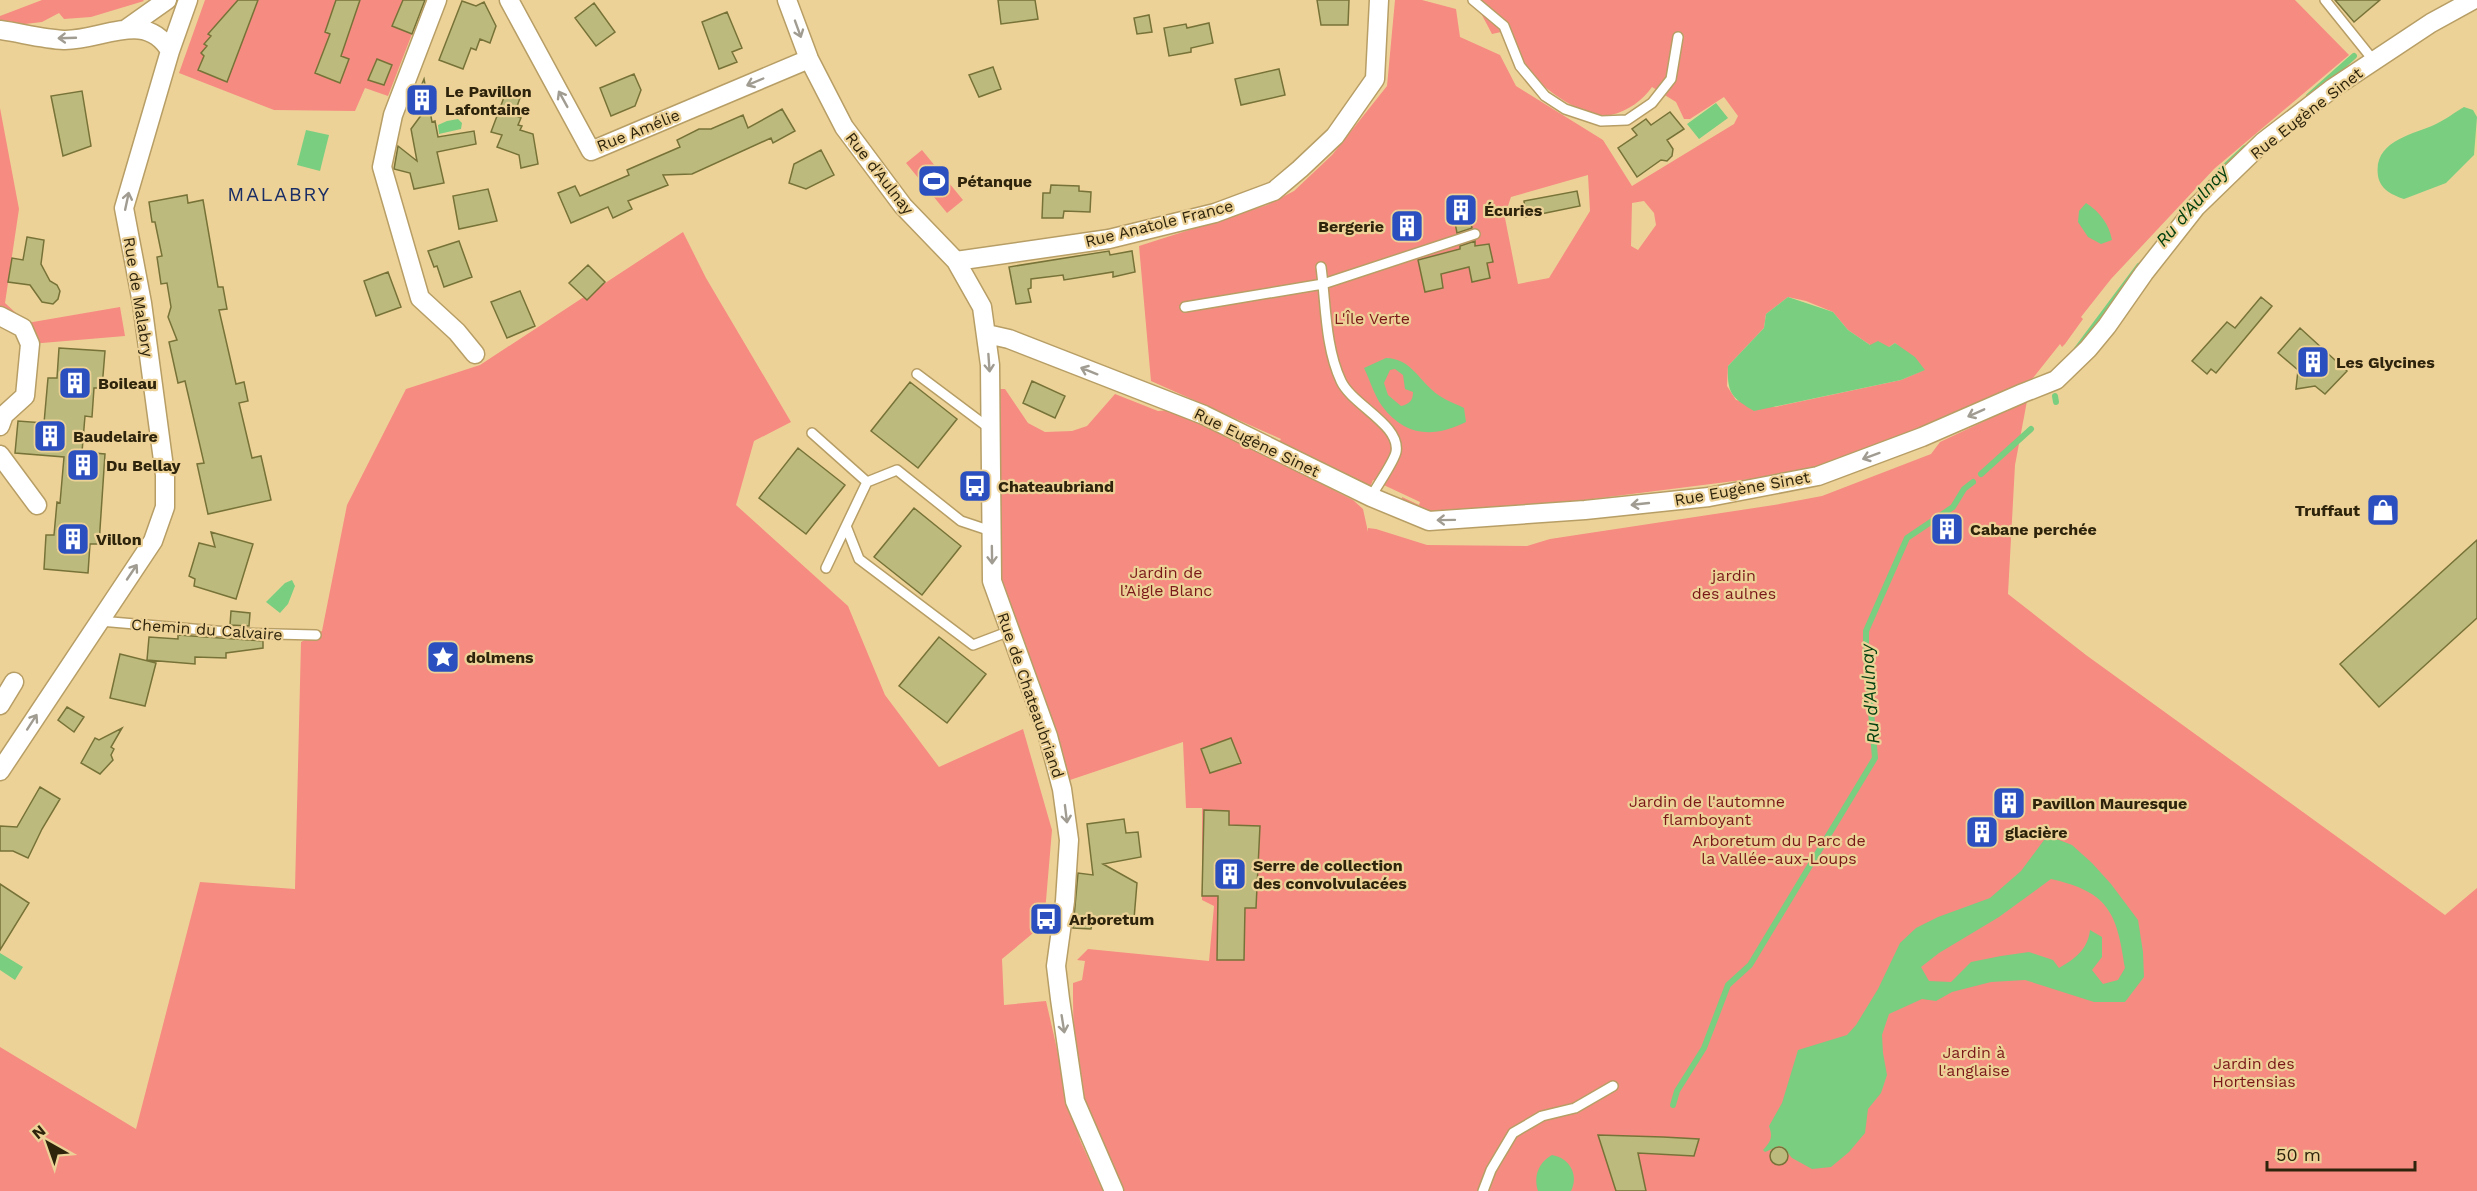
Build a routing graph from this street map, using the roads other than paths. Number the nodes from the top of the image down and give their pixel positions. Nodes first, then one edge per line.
1 (167, 0) edge
2 (188, 0) edge
3 (437, 0) edge
4 (509, 0) edge
5 (787, 0) edge
6 (1379, 0) edge
7 (1473, 0) edge
8 (2325, 0) edge
9 (2473, 0) edge
10 (0, 30) edge
11 (124, 30) junction
12 (1678, 37) dead end
13 (170, 51) junction
14 (809, 59) junction
15 (2374, 61) junction
16 (1475, 234) dead end
17 (956, 261) junction
18 (1321, 267) dead end
19 (1323, 284) junction
20 (1185, 307) dead end
21 (0, 316) edge
22 (987, 334) junction
23 (475, 354) dead end
24 (917, 374) dead end
25 (0, 426) edge
26 (991, 429) junction
27 (812, 433) dead end
28 (0, 455) edge
29 (867, 482) junction
30 (1371, 497) junction
31 (37, 505) dead end
32 (846, 526) junction
33 (991, 531) junction
34 (826, 568) dead end
35 (99, 621) junction
36 (1010, 631) junction
37 (316, 635) dead end
38 (14, 682) dead end
39 (0, 705) edge
40 (1, 765) edge
41 (1612, 1086) dead end
42 (1114, 1191) edge
43 (1483, 1191) edge

1 - 11 street
2 - 13 street, Rue de Malabry
3 - 23 street
14 -> 4 street, Rue Amélie
5 -> 14 street, Rue d'Aulnay
6 - 17 street, Rue Anatole France
7 - 12 lane
8 - 15 lane
9 - 15 street, Rue Eugène Sinet
11 -> 10 street
11 - 13 street
35 -> 13 street, Rue de Malabry
14 - 17 street, Rue d'Aulnay
15 -> 30 street, Rue Eugène Sinet
16 - 19 lane
17 - 22 street, Rue d'Aulnay
18 - 19 lane
19 - 20 lane
19 - 30 lane
21 - 25 street
22 -> 26 street, Rue de Chateaubriand
30 -> 22 street, Rue Eugène Sinet
24 - 26 lane
26 - 33 street, Rue de Chateaubriand
27 - 29 lane
28 - 31 street
29 - 32 lane
29 - 33 lane
32 - 34 lane
32 - 36 lane
33 -> 36 street, Rue de Chateaubriand
35 - 37 lane, Chemin du Calvaire
40 -> 35 street, Rue de Malabry
36 -> 42 street, Rue de Chateaubriand
38 - 39 street
41 - 43 lane

